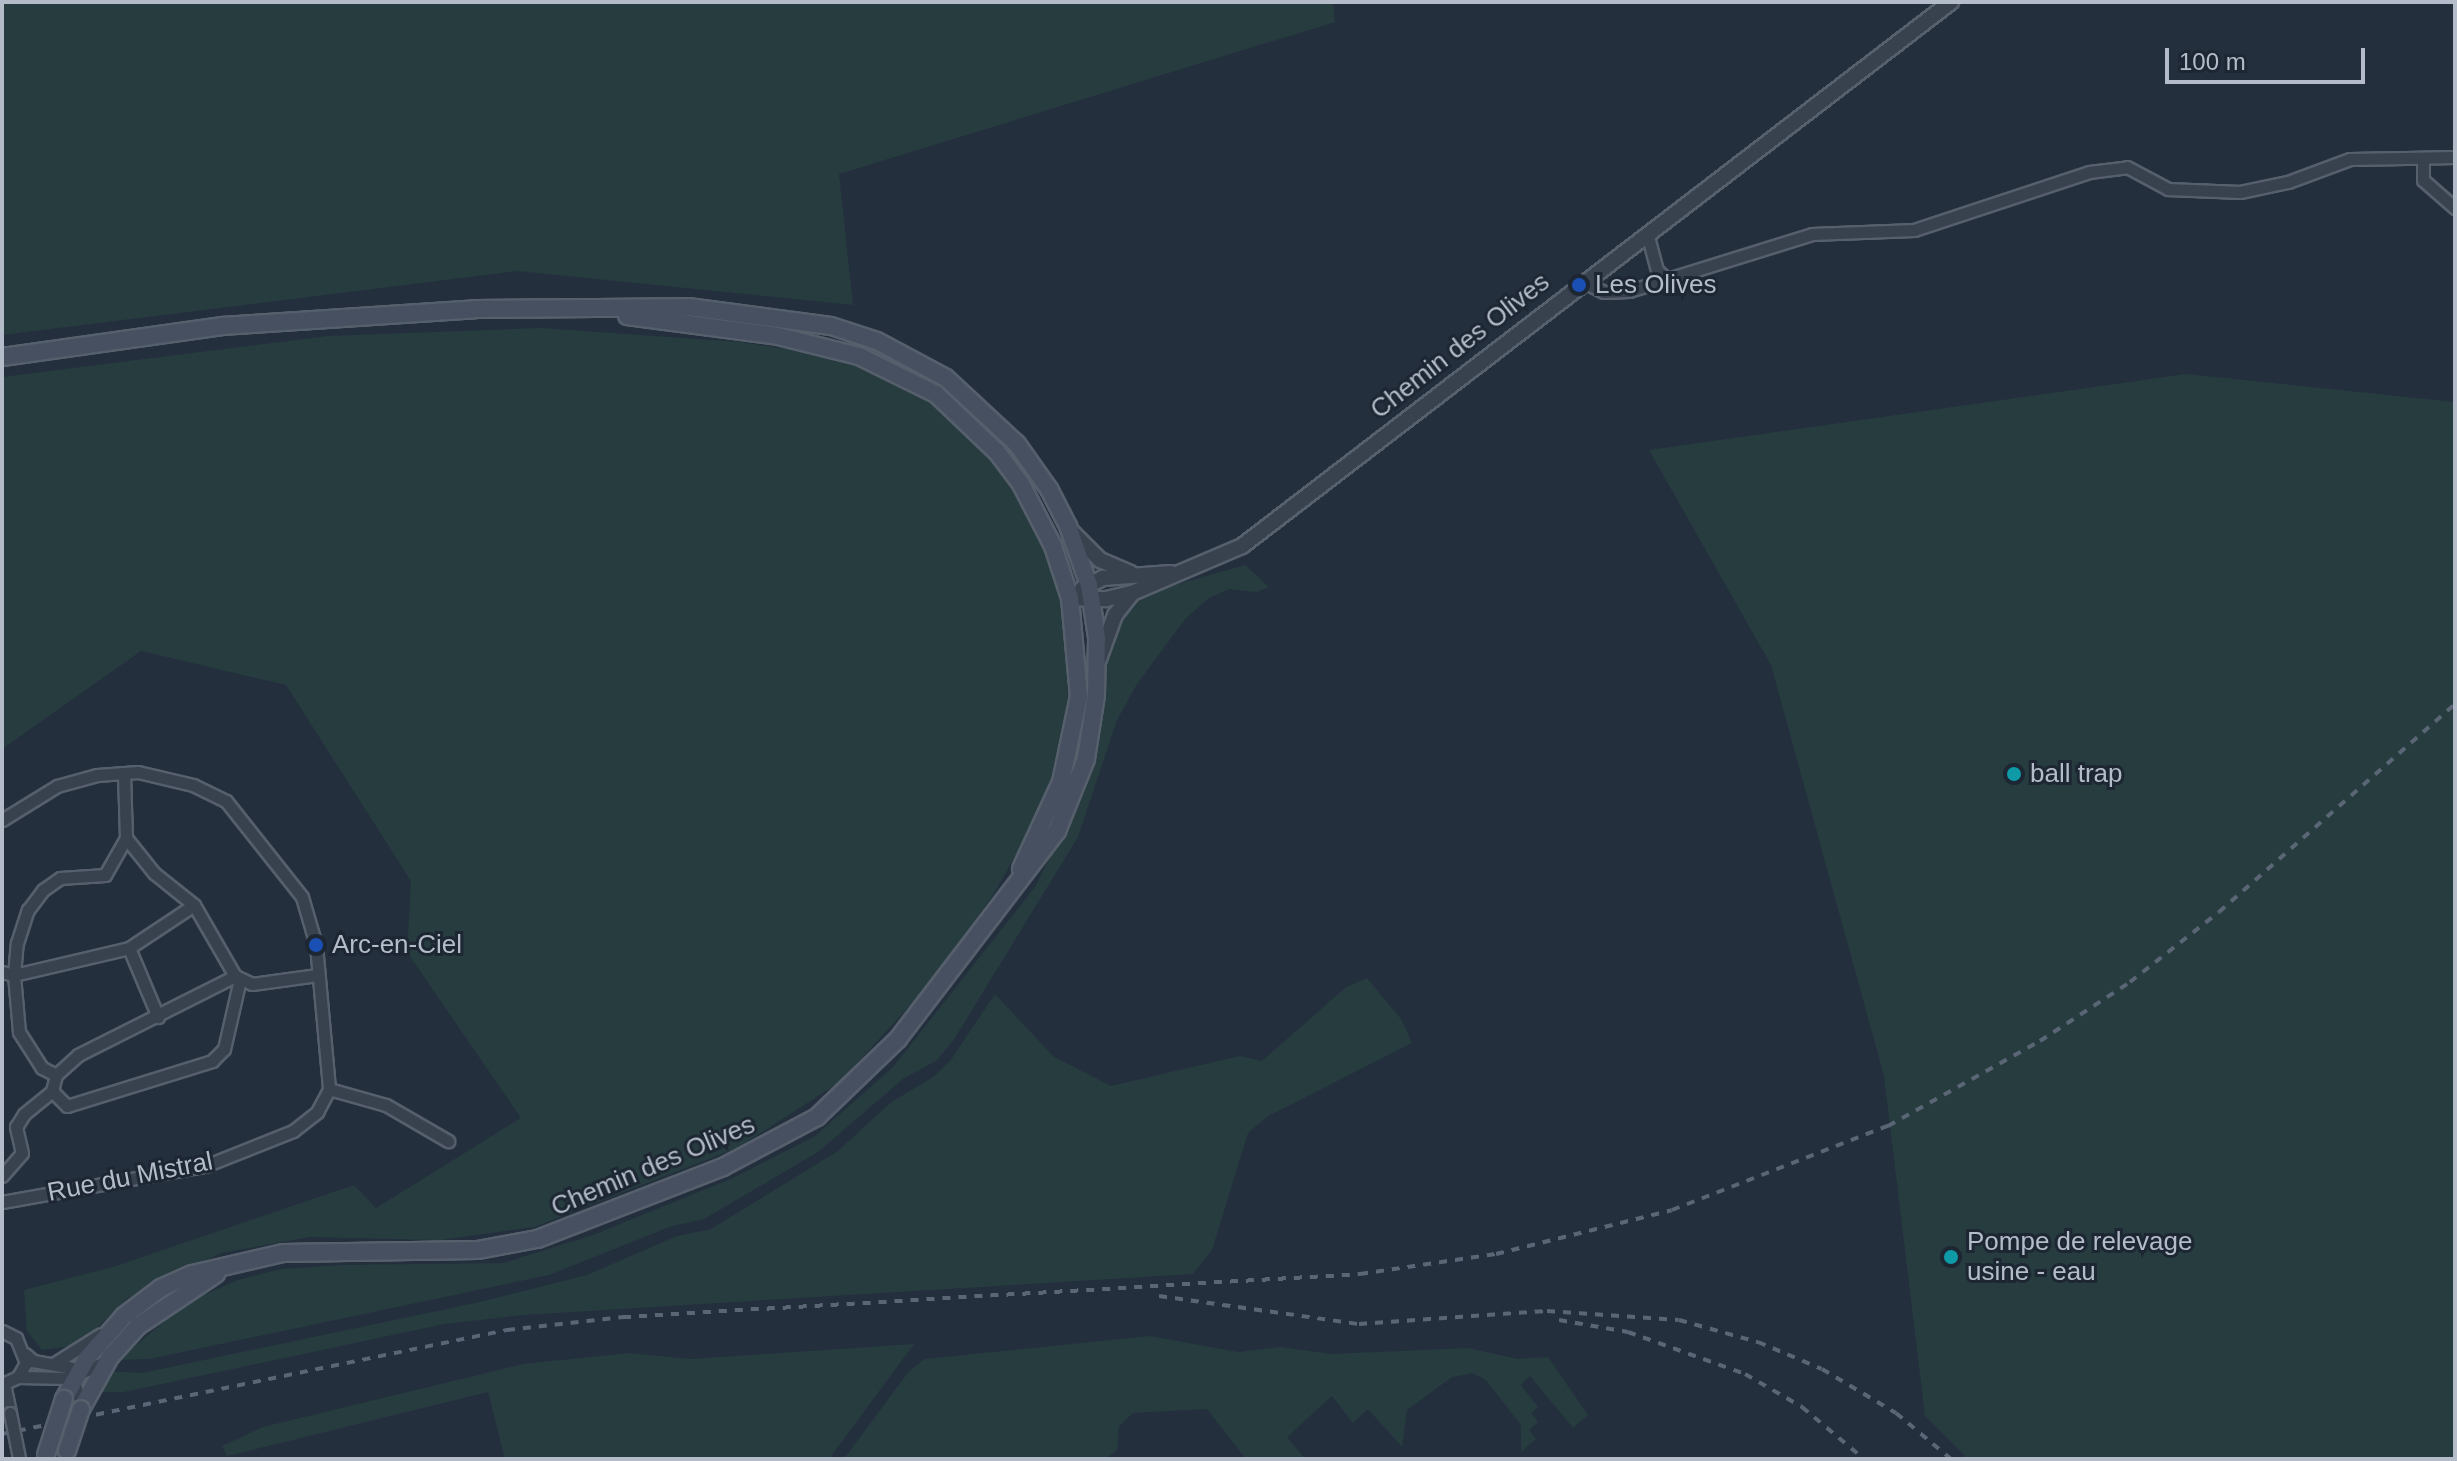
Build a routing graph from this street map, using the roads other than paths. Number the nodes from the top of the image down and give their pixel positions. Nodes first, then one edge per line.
1 (1951, 2) edge
2 (2455, 157) edge
3 (2423, 159) junction
4 (2455, 208) edge
5 (1647, 233) junction
6 (1669, 281) junction
7 (1584, 282) junction
8 (582, 310) junction
9 (2, 357) edge
10 (1068, 526) junction
11 (1183, 573) junction
12 (1134, 575) junction
13 (1091, 592) junction
14 (1132, 593) junction
15 (1070, 598) junction
16 (1098, 663) junction
17 (124, 773) junction
18 (2, 820) edge
19 (126, 838) junction
20 (194, 905) junction
21 (993, 919) junction
22 (129, 948) junction
23 (8, 974) edge
24 (317, 975) junction
25 (238, 978) junction
26 (158, 1017) junction
27 (56, 1075) junction
28 (329, 1089) junction
29 (52, 1091) junction
30 (448, 1141) dead end
31 (2, 1176) edge
32 (2, 1202) edge
33 (238, 1261) junction
34 (124, 1316) junction
35 (2, 1331) edge
36 (25, 1354) junction
37 (110, 1357) junction
38 (54, 1363) junction
39 (77, 1376) junction
40 (18, 1377) junction
41 (3, 1384) edge
42 (79, 1399) junction
43 (66, 1455) edge
44 (45, 1457) edge
45 (19, 1458) edge

1 - 5 street, Chemin des Olives
2 - 3 street
3 - 4 street
3 - 6 street
5 - 6 street
5 - 7 street, Chemin des Olives
6 - 7 street
7 - 11 street, Chemin des Olives
8 - 9 main road
8 - 10 main road
8 - 15 main road
10 - 12 street
10 - 13 main road
11 - 12 street, Chemin des Olives
11 - 14 street, Chemin des Olives
12 - 13 street, Chemin des Olives
13 - 14 street, Chemin des Olives
13 - 15 street, Chemin des Olives
13 - 16 main road, Chemin des Olives
14 - 16 street, Chemin des Olives
15 - 21 main road, Chemin des Olives
16 - 21 main road, Chemin des Olives
17 - 18 street
17 - 19 street
17 - 24 street
19 - 20 street
19 - 23 street
20 - 22 street
20 - 25 street
21 - 33 main road, Chemin des Olives
22 - 23 street
22 - 26 street
23 - 27 street
24 - 25 street
24 - 28 street
25 - 26 street
25 - 29 street
26 - 27 street
27 - 29 street
28 - 30 street
28 - 32 street, Rue du Mistral
29 - 31 street
33 - 34 main road, Chemin des Olives
33 - 37 main road, Chemin des Olives
34 - 38 street, Chemin des Olives
34 - 39 main road, Chemin des Olives
35 - 36 street
36 - 38 street
36 - 40 street
37 - 39 street, Chemin des Olives
37 - 42 main road
38 - 39 street
39 - 40 street, Chemin des Olives
39 - 42 main road
40 - 41 street
41 - 45 street, bridge
42 - 43 main road, bridge
42 - 44 main road, bridge

